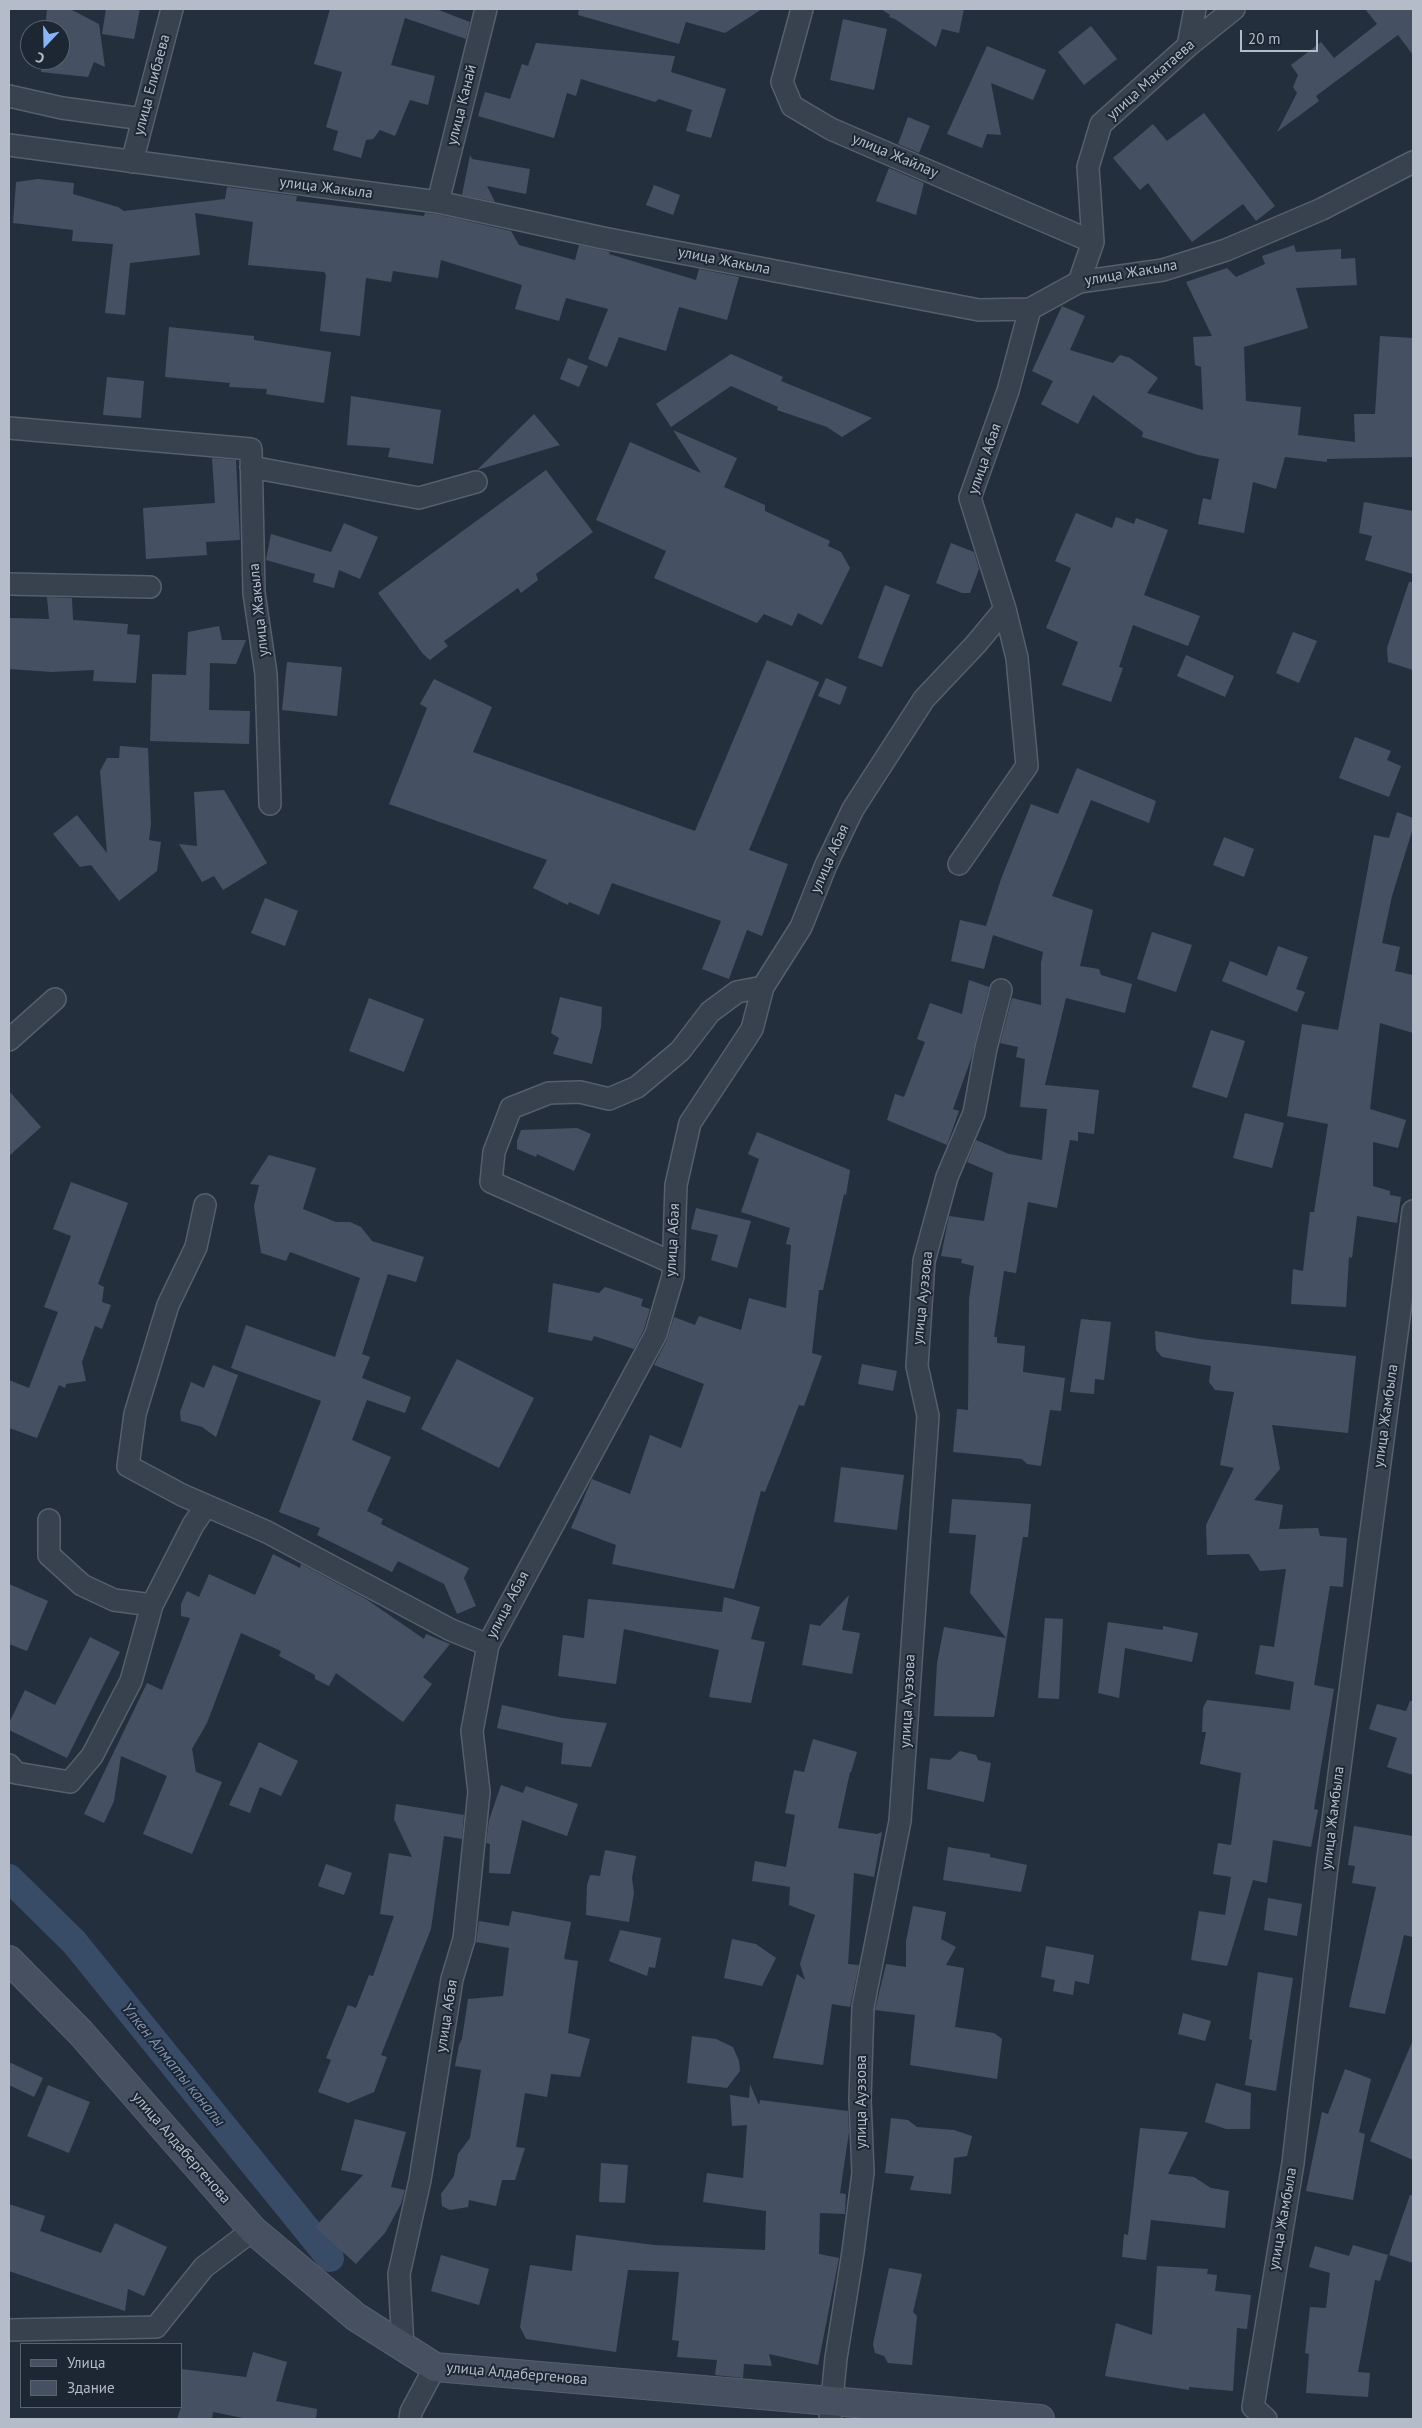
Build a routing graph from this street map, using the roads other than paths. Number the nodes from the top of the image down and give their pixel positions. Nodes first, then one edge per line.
1 (172, 9) edge
2 (486, 9) edge
3 (802, 9) edge
4 (1195, 9) edge
5 (1234, 9) edge
6 (1188, 46) junction
7 (9, 96) edge
8 (143, 119) junction
9 (9, 145) edge
10 (132, 162) junction
11 (1413, 162) edge
12 (438, 202) junction
13 (1093, 242) junction
14 (1079, 282) junction
15 (1030, 309) junction
16 (9, 428) edge
17 (251, 467) junction
18 (476, 482) dead end
19 (9, 584) edge
20 (150, 587) dead end
21 (1005, 609) junction
22 (270, 804) dead end
23 (959, 864) dead end
24 (763, 987) junction
25 (1001, 990) dead end
26 (55, 999) dead end
27 (9, 1040) edge
28 (205, 1205) dead end
29 (1413, 1211) edge
30 (673, 1263) junction
31 (206, 1506) junction
32 (49, 1520) dead end
33 (152, 1605) junction
34 (488, 1645) junction
35 (9, 1764) edge
36 (9, 1960) edge
37 (253, 2230) junction
38 (9, 2330) edge
39 (403, 2347) junction
40 (435, 2367) junction
41 (831, 2411) edge
42 (410, 2419) edge
43 (1040, 2419) edge
44 (1266, 2419) edge

1 - 8 street, улица Елибаева
2 - 12 street, улица Канай
3 - 13 street, улица Жайлау
4 - 6 street
5 - 6 street, улица Макатаева
6 - 13 street, улица Макатаева
7 - 8 street
8 - 10 street, улица Елибаева
9 - 10 street, улица Жакыла
10 - 12 street, улица Жакыла
11 - 14 street, улица Жакыла
12 - 15 street, улица Жакыла
13 - 14 street, улица Макатаева
14 - 15 street, улица Жакыла
15 - 21 street, улица Абая
16 - 17 street, улица Жакыла
17 - 18 street
17 - 22 street, улица Жакыла
19 - 20 street
21 - 23 street
21 - 24 street, улица Абая
24 - 30 street, улица Абая
24 - 30 street
25 - 41 street, улица Ауэзова
26 - 27 street
28 - 31 street
29 - 44 street, улица Жамбыла
30 - 34 street, улица Абая
31 - 33 street
31 - 34 street
32 - 33 street
33 - 35 street
34 - 39 street, улица Абая
36 - 37 main road, улица Алдабергенова
37 - 38 street
37 - 39 main road, улица Алдабергенова
39 - 40 main road, улица Алдабергенова
40 - 41 main road, улица Алдабергенова
40 - 42 street
41 - 43 main road, улица Алдабергенова

